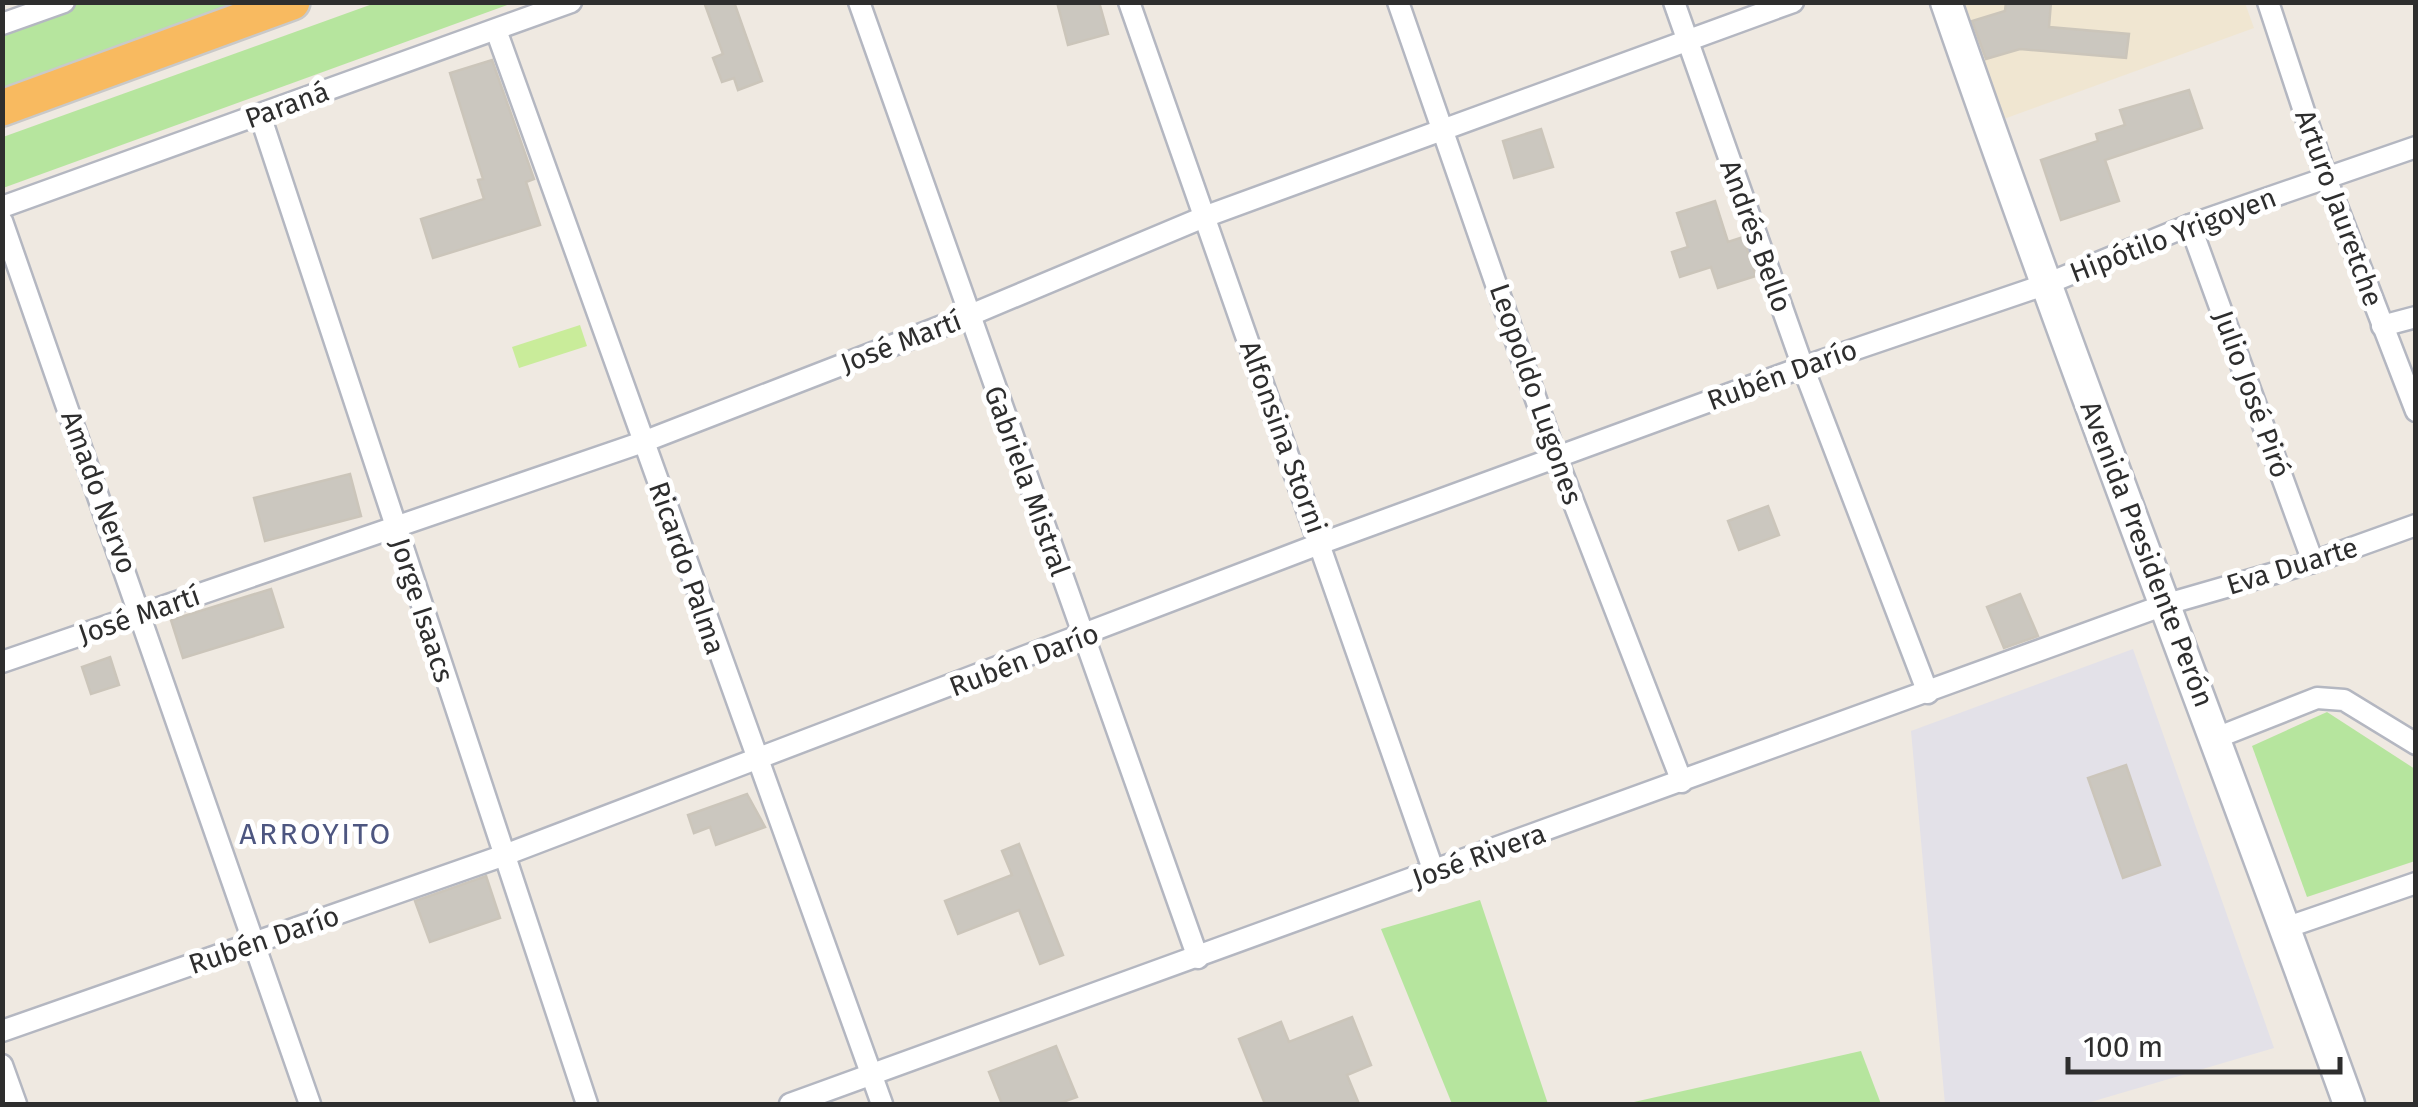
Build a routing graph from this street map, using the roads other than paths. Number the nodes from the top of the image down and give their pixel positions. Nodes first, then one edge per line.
1 (64, 2) edge
2 (292, 2) edge
3 (571, 2) edge
4 (859, 2) edge
5 (1128, 2) edge
6 (1398, 2) edge
7 (1674, 2) edge
8 (1793, 2) edge
9 (1946, 2) edge
10 (2268, 2) edge
11 (2, 24) edge
12 (496, 30) junction
13 (1687, 41) junction
14 (2, 108) edge
15 (260, 115) junction
16 (1446, 128) junction
17 (2416, 147) edge
18 (2326, 178) junction
19 (2, 207) edge
20 (1204, 217) junction
21 (2, 222) edge
22 (2190, 225) junction
23 (2044, 285) junction
24 (968, 316) junction
25 (2416, 316) edge
26 (2382, 326) junction
27 (1803, 367) junction
28 (2416, 411) edge
29 (643, 442) junction
30 (1556, 457) junction
31 (2416, 526) edge
32 (394, 527) junction
33 (1322, 543) junction
34 (2313, 562) junction
35 (2168, 604) junction
36 (142, 614) junction
37 (1083, 638) junction
38 (2, 662) edge
39 (1928, 693) junction
40 (2216, 738) junction
41 (2416, 744) edge
42 (755, 762) junction
43 (1682, 782) junction
44 (502, 856) junction
45 (1434, 872) junction
46 (2416, 883) edge
47 (2285, 928) junction
48 (255, 944) junction
49 (1198, 958) junction
50 (2, 1030) edge
51 (2, 1066) edge
52 (872, 1074) junction
53 (16, 1104) edge
54 (310, 1104) edge
55 (588, 1104) edge
56 (790, 1104) edge
57 (882, 1104) edge
58 (2348, 1104) edge

1 - 11 street
2 - 14 highway
3 - 12 street, Paraná
4 - 24 street, Gabriela Mistral
5 - 20 street, Alfonsina Storni
6 - 16 street, Leopoldo Lugones
7 - 13 street, Andrés Bello
8 - 13 street, José Martí
9 - 23 main road, Avenida Presidente Perón
10 - 18 street, Arturo Jauretche
12 - 15 street, Paraná
12 - 29 street, Ricardo Palma
13 - 16 street, José Martí
13 - 27 street, Andrés Bello
15 - 19 street, Paraná
15 - 32 street, Jorge Isaacs
16 - 20 street, José Martí
16 - 30 street, Leopoldo Lugones
17 - 18 street, Hipótilo Yrigoyen
18 - 22 street, Hipótilo Yrigoyen
18 - 26 street, Arturo Jauretche
20 - 24 street, José Martí
20 - 33 street, Alfonsina Storni
21 - 36 street, Amado Nervo
22 - 23 street, Hipótilo Yrigoyen
22 - 34 street, Julio José Piró
23 - 27 street, Rubén Darío
23 - 35 main road, Avenida Presidente Perón
24 - 29 street, José Martí
24 - 37 street, Gabriela Mistral
25 - 26 street
26 - 28 street, Arturo Jauretche
27 - 30 street, Rubén Darío
27 - 39 street, Andrés Bello
29 - 32 street, José Martí
29 - 42 street, Ricardo Palma
30 - 33 street, Rubén Darío
30 - 43 street, Leopoldo Lugones
31 - 34 street, Eva Duarte
32 - 36 street, José Martí
32 - 44 street, Jorge Isaacs
33 - 37 street, Rubén Darío
33 - 45 street, Alfonsina Storni
34 - 35 street, Eva Duarte
35 - 39 street, José Rivera
35 - 40 main road, Avenida Presidente Perón
36 - 38 street, José Martí
36 - 48 street, Amado Nervo
37 - 42 street, Rubén Darío
37 - 49 street, Gabriela Mistral
39 - 43 street, José Rivera
40 - 41 street
40 - 47 main road, Avenida Presidente Perón
42 - 44 street, Rubén Darío
42 - 52 street, Ricardo Palma
43 - 45 street, José Rivera
44 - 48 street, Rubén Darío
44 - 55 street, Jorge Isaacs
45 - 49 street, José Rivera
46 - 47 street
47 - 58 main road, Avenida Presidente Perón
48 - 50 street, Rubén Darío
48 - 54 street, Amado Nervo
49 - 52 street, José Rivera
51 - 53 street
52 - 56 street, José Rivera
52 - 57 street, Ricardo Palma

